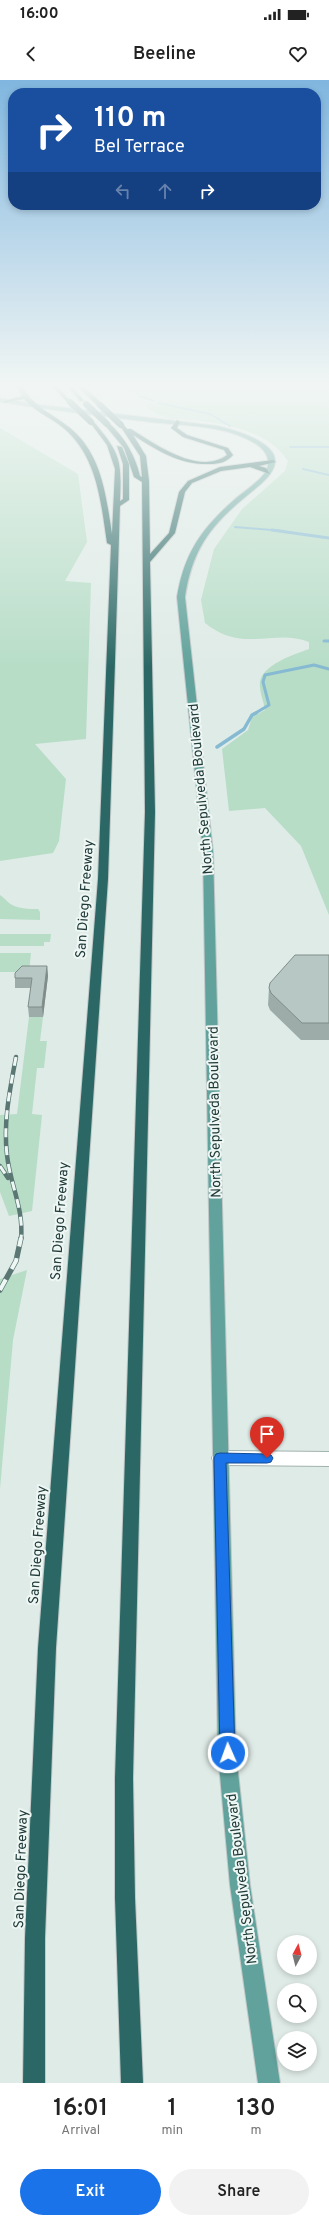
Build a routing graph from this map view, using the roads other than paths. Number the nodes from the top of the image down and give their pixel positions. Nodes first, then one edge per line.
1 (99, 479) edge
2 (117, 479) edge
3 (126, 479) edge
4 (143, 479) edge
5 (196, 479) edge
6 (261, 479) edge
7 (146, 481) joint
8 (117, 505) junction
9 (146, 562) junction
10 (114, 565) junction
11 (220, 1458) junction
12 (329, 1460) edge
13 (34, 2083) edge
14 (132, 2083) edge
15 (269, 2083) edge

1 - 10 highway
2 - 8 highway, San Diego Freeway, bridge
3 - 8 highway
4 - 7 highway, bridge
5 - 9 highway
6 - 11 main road, North Sepulveda Boulevard
7 - 9 highway
8 - 10 highway, San Diego Freeway
9 - 14 highway
10 - 13 highway, San Diego Freeway
11 - 12 street
11 - 15 main road, North Sepulveda Boulevard

